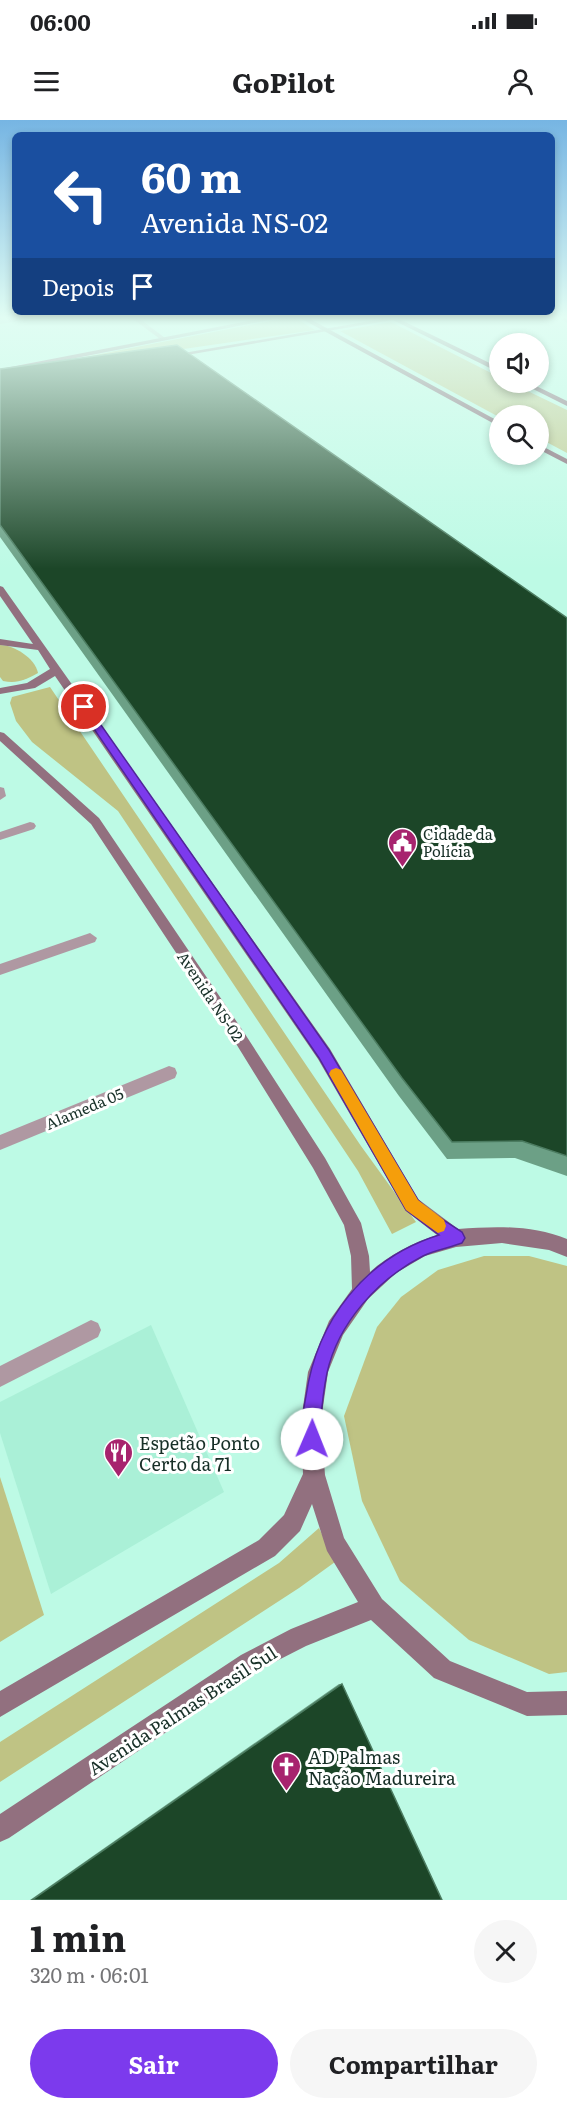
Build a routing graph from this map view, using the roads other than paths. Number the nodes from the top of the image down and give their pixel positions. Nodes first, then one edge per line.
1 (458, 402) edge
2 (489, 419) edge
3 (549, 452) edge
4 (567, 462) edge
5 (0, 589) edge
6 (0, 642) edge
7 (42, 648) junction
8 (57, 669) junction
9 (0, 691) edge
10 (0, 735) edge
11 (0, 791) edge
12 (0, 796) edge
13 (30, 826) dead end
14 (0, 836) edge
15 (90, 938) dead end
16 (0, 970) edge
17 (169, 1073) dead end
18 (0, 1143) edge
19 (456, 1238) junction
20 (567, 1248) edge
21 (361, 1292) junction
22 (91, 1330) dead end
23 (0, 1377) edge
24 (314, 1475) junction
25 (374, 1607) junction
26 (567, 1703) edge
27 (0, 1705) edge
28 (0, 1829) edge

1 - 2 main road
3 - 4 main road
5 - 7 street
6 - 7 street
7 - 8 street
8 - 9 street
8 - 19 street
10 - 21 street, Avenida NS-02
11 - 12 street
13 - 14 street
15 - 16 street
17 - 18 street, Alameda 05
19 - 20 street
19 - 21 street
21 - 24 street
22 - 23 street
24 - 25 street
24 - 27 street
25 - 26 street
25 - 28 street, Avenida Palmas Brasil Sul

